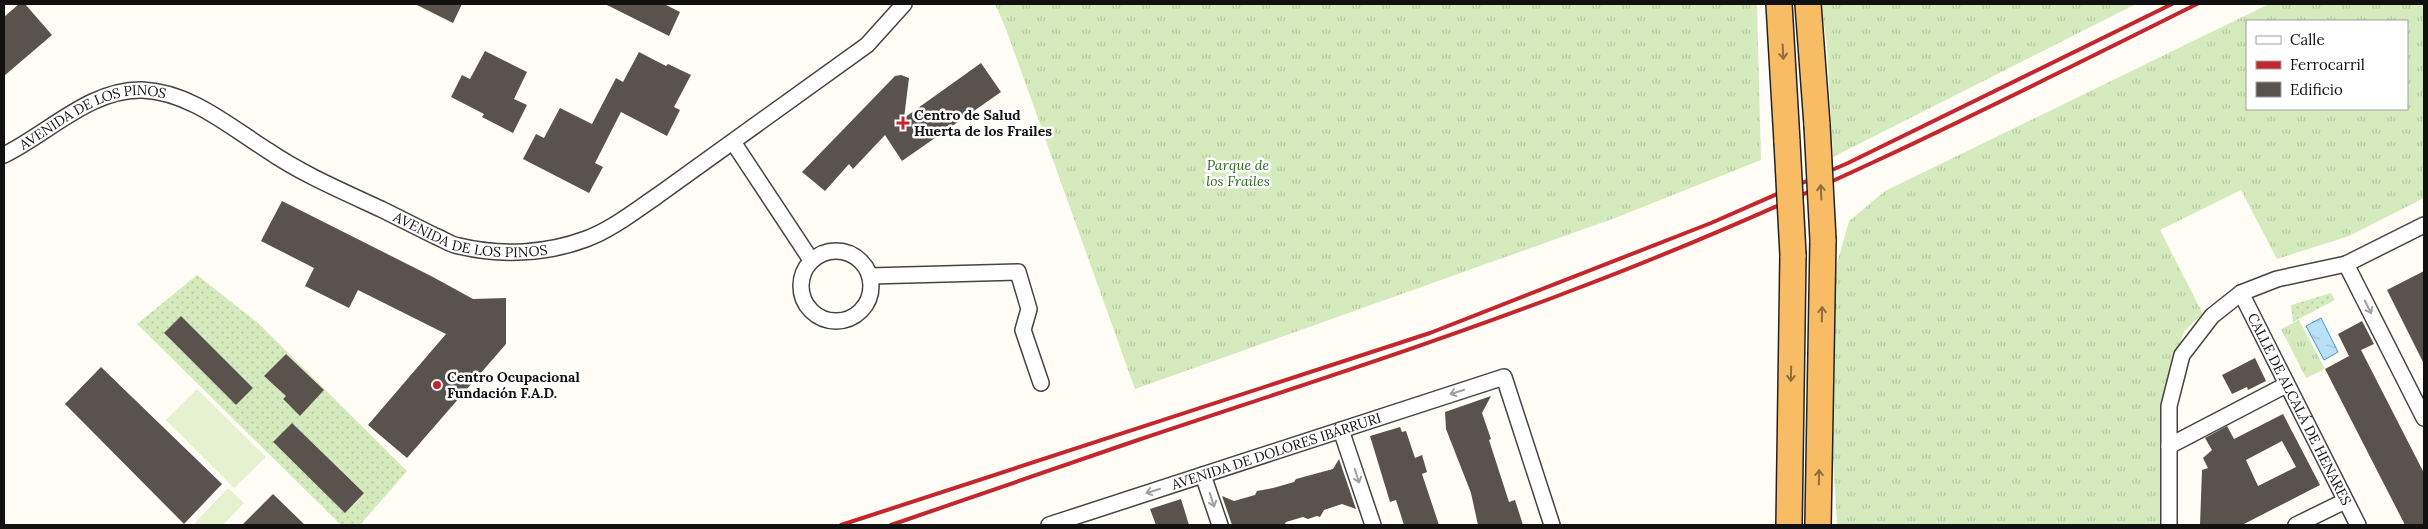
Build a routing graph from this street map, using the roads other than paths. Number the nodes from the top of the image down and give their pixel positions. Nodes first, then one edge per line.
1 (904, 4) edge
2 (1779, 4) edge
3 (1808, 4) edge
4 (733, 142) junction
5 (4, 154) edge
6 (2424, 225) edge
7 (811, 260) junction
8 (2346, 264) junction
9 (870, 276) junction
10 (2241, 293) junction
11 (1042, 383) dead end
12 (2286, 385) junction
13 (2424, 418) edge
14 (1342, 430) junction
15 (2169, 446) junction
16 (1203, 475) junction
17 (2346, 501) junction
18 (1049, 525) edge
19 (1220, 525) edge
20 (1373, 525) edge
21 (1552, 525) edge
22 (1789, 525) edge
23 (1818, 525) edge
24 (2169, 525) edge
25 (2296, 525) edge
26 (2358, 525) edge

1 - 4 street, AVENIDA DE LOS PINOS
2 -> 22 highway, bridge
23 -> 3 highway, bridge
4 - 5 street, AVENIDA DE LOS PINOS
4 - 7 street
6 - 8 street
7 - 9 street
7 - 9 street
8 - 10 street
8 -> 13 street
9 - 11 street
10 - 12 street, CALLE DE ALCALÁ DE HENARES
10 - 15 street
12 - 15 street
12 - 17 street, CALLE DE ALCALÁ DE HENARES
14 - 16 street, AVENIDA DE DOLORES IBÁRRURI
14 -> 20 street
21 -> 14 street, AVENIDA DE DOLORES IBÁRRURI
15 - 24 street
16 -> 18 street, AVENIDA DE DOLORES IBÁRRURI
16 -> 19 street
17 - 25 street
17 - 26 street, CALLE DE ALCALÁ DE HENARES

